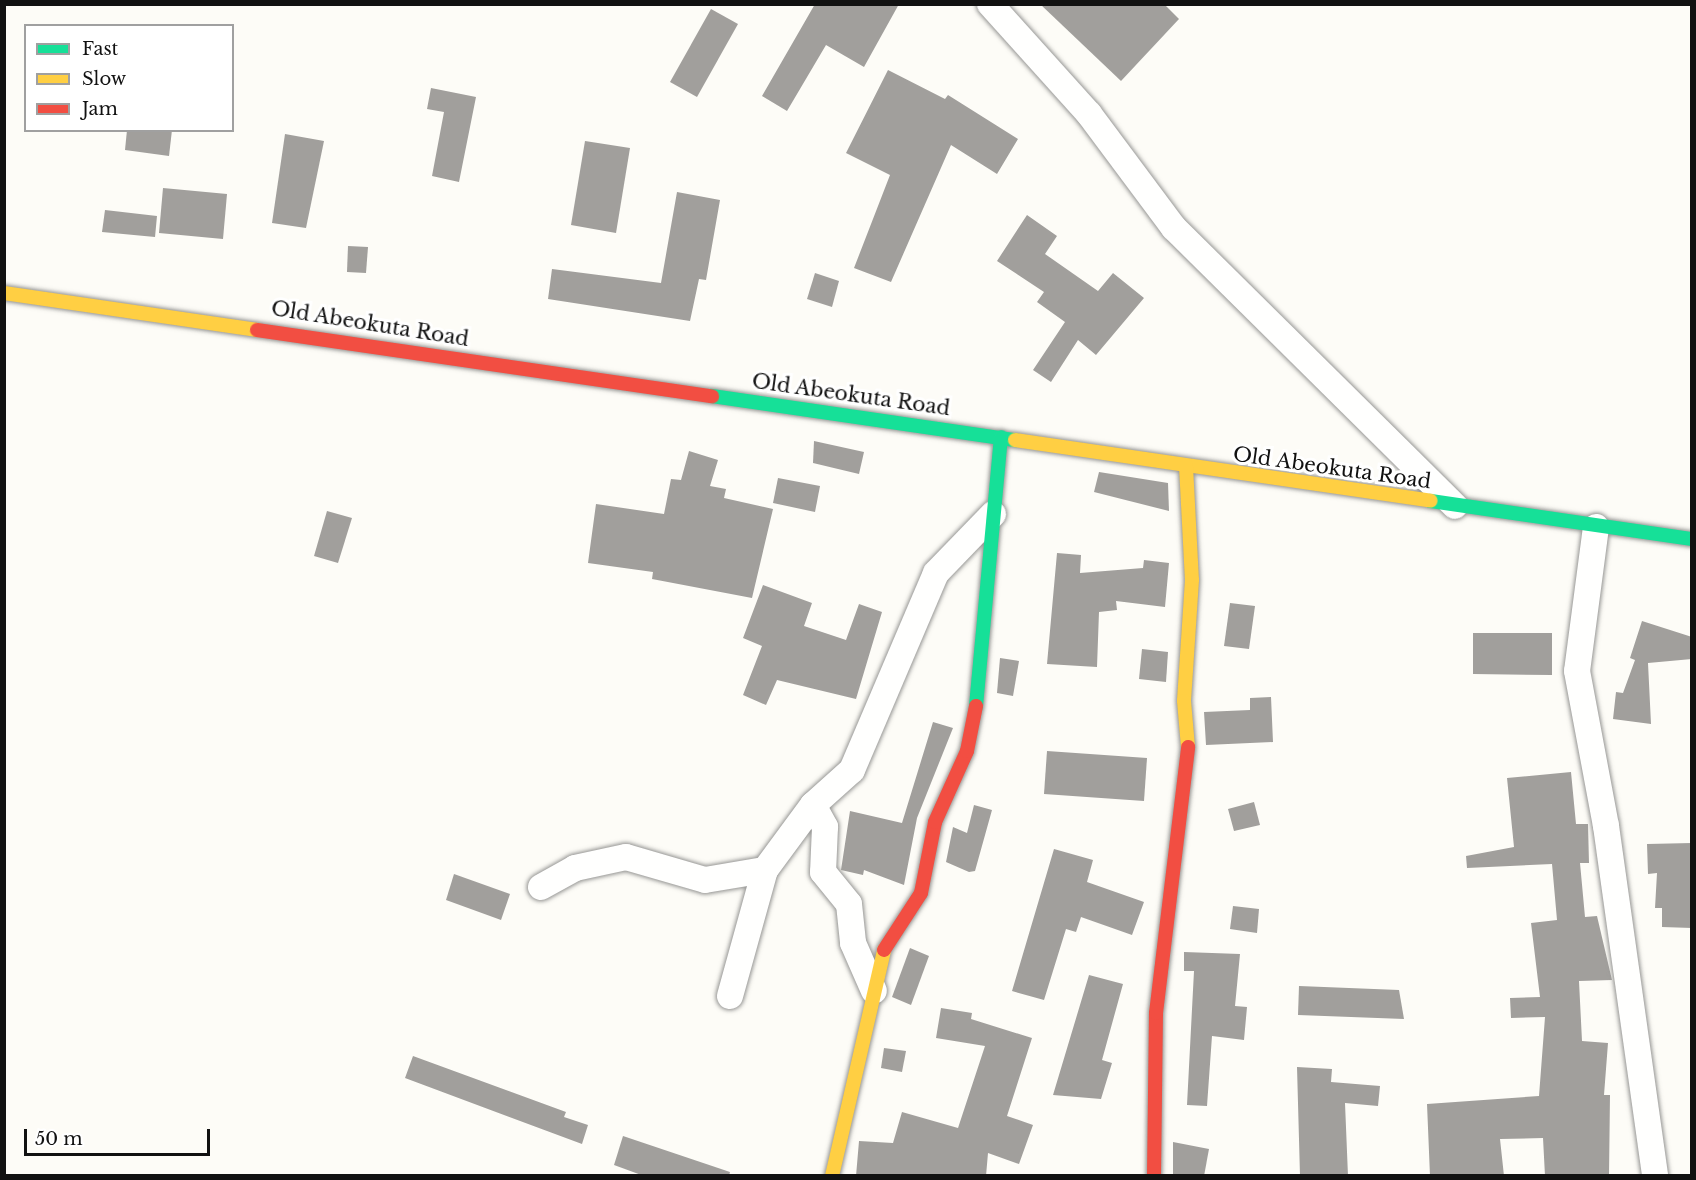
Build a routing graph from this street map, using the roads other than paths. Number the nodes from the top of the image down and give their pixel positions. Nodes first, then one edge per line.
1 (990, 4) edge
2 (4, 293) edge
3 (1001, 437) junction
4 (1186, 466) junction
5 (1455, 506) junction
6 (993, 514) junction
7 (1596, 527) junction
8 (1692, 539) edge
9 (813, 805) junction
10 (765, 870) junction
11 (541, 887) dead end
12 (874, 991) junction
13 (730, 996) dead end
14 (832, 1176) edge
15 (1154, 1176) edge
16 (1655, 1176) edge

1 - 5 street
2 - 3 main road, Old Abeokuta Road
3 - 4 main road, Old Abeokuta Road
3 - 6 main road
4 - 5 main road, Old Abeokuta Road
4 - 15 main road
5 - 7 main road, Old Abeokuta Road
6 - 9 street
6 - 12 main road
7 - 8 main road, Old Abeokuta Road
7 - 16 street
9 - 10 street
9 - 12 street
10 - 11 street
10 - 13 street
12 - 14 main road

